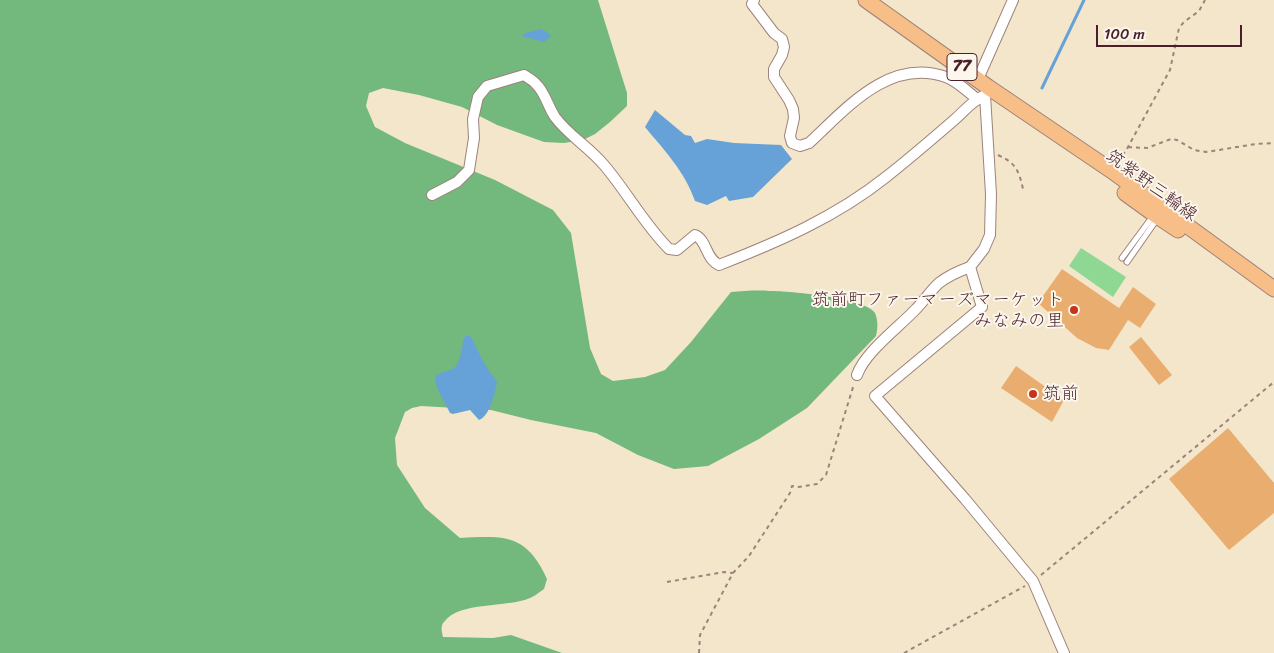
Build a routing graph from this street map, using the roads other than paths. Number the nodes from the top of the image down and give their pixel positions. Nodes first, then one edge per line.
1 (754, 0) edge
2 (866, 0) edge
3 (1014, 0) edge
4 (982, 90) junction
5 (1058, 134) junction
6 (432, 194) dead end
7 (1160, 214) junction
8 (1125, 260) dead end
9 (970, 267) junction
10 (1274, 289) edge
11 (857, 375) road end
12 (1064, 653) edge

1 - 4 street
2 - 4 main road, 筑紫野三輪線 / 77
3 - 4 street
4 - 5 main road, 筑紫野三輪線 / 77
4 - 6 street
4 - 9 street
5 - 7 main road, 筑紫野三輪線 / 77
5 - 7 main road, 筑紫野三輪線 / 77
7 - 8 lane
7 - 10 main road, 筑紫野三輪線 / 77
9 - 11 street
9 - 12 street

